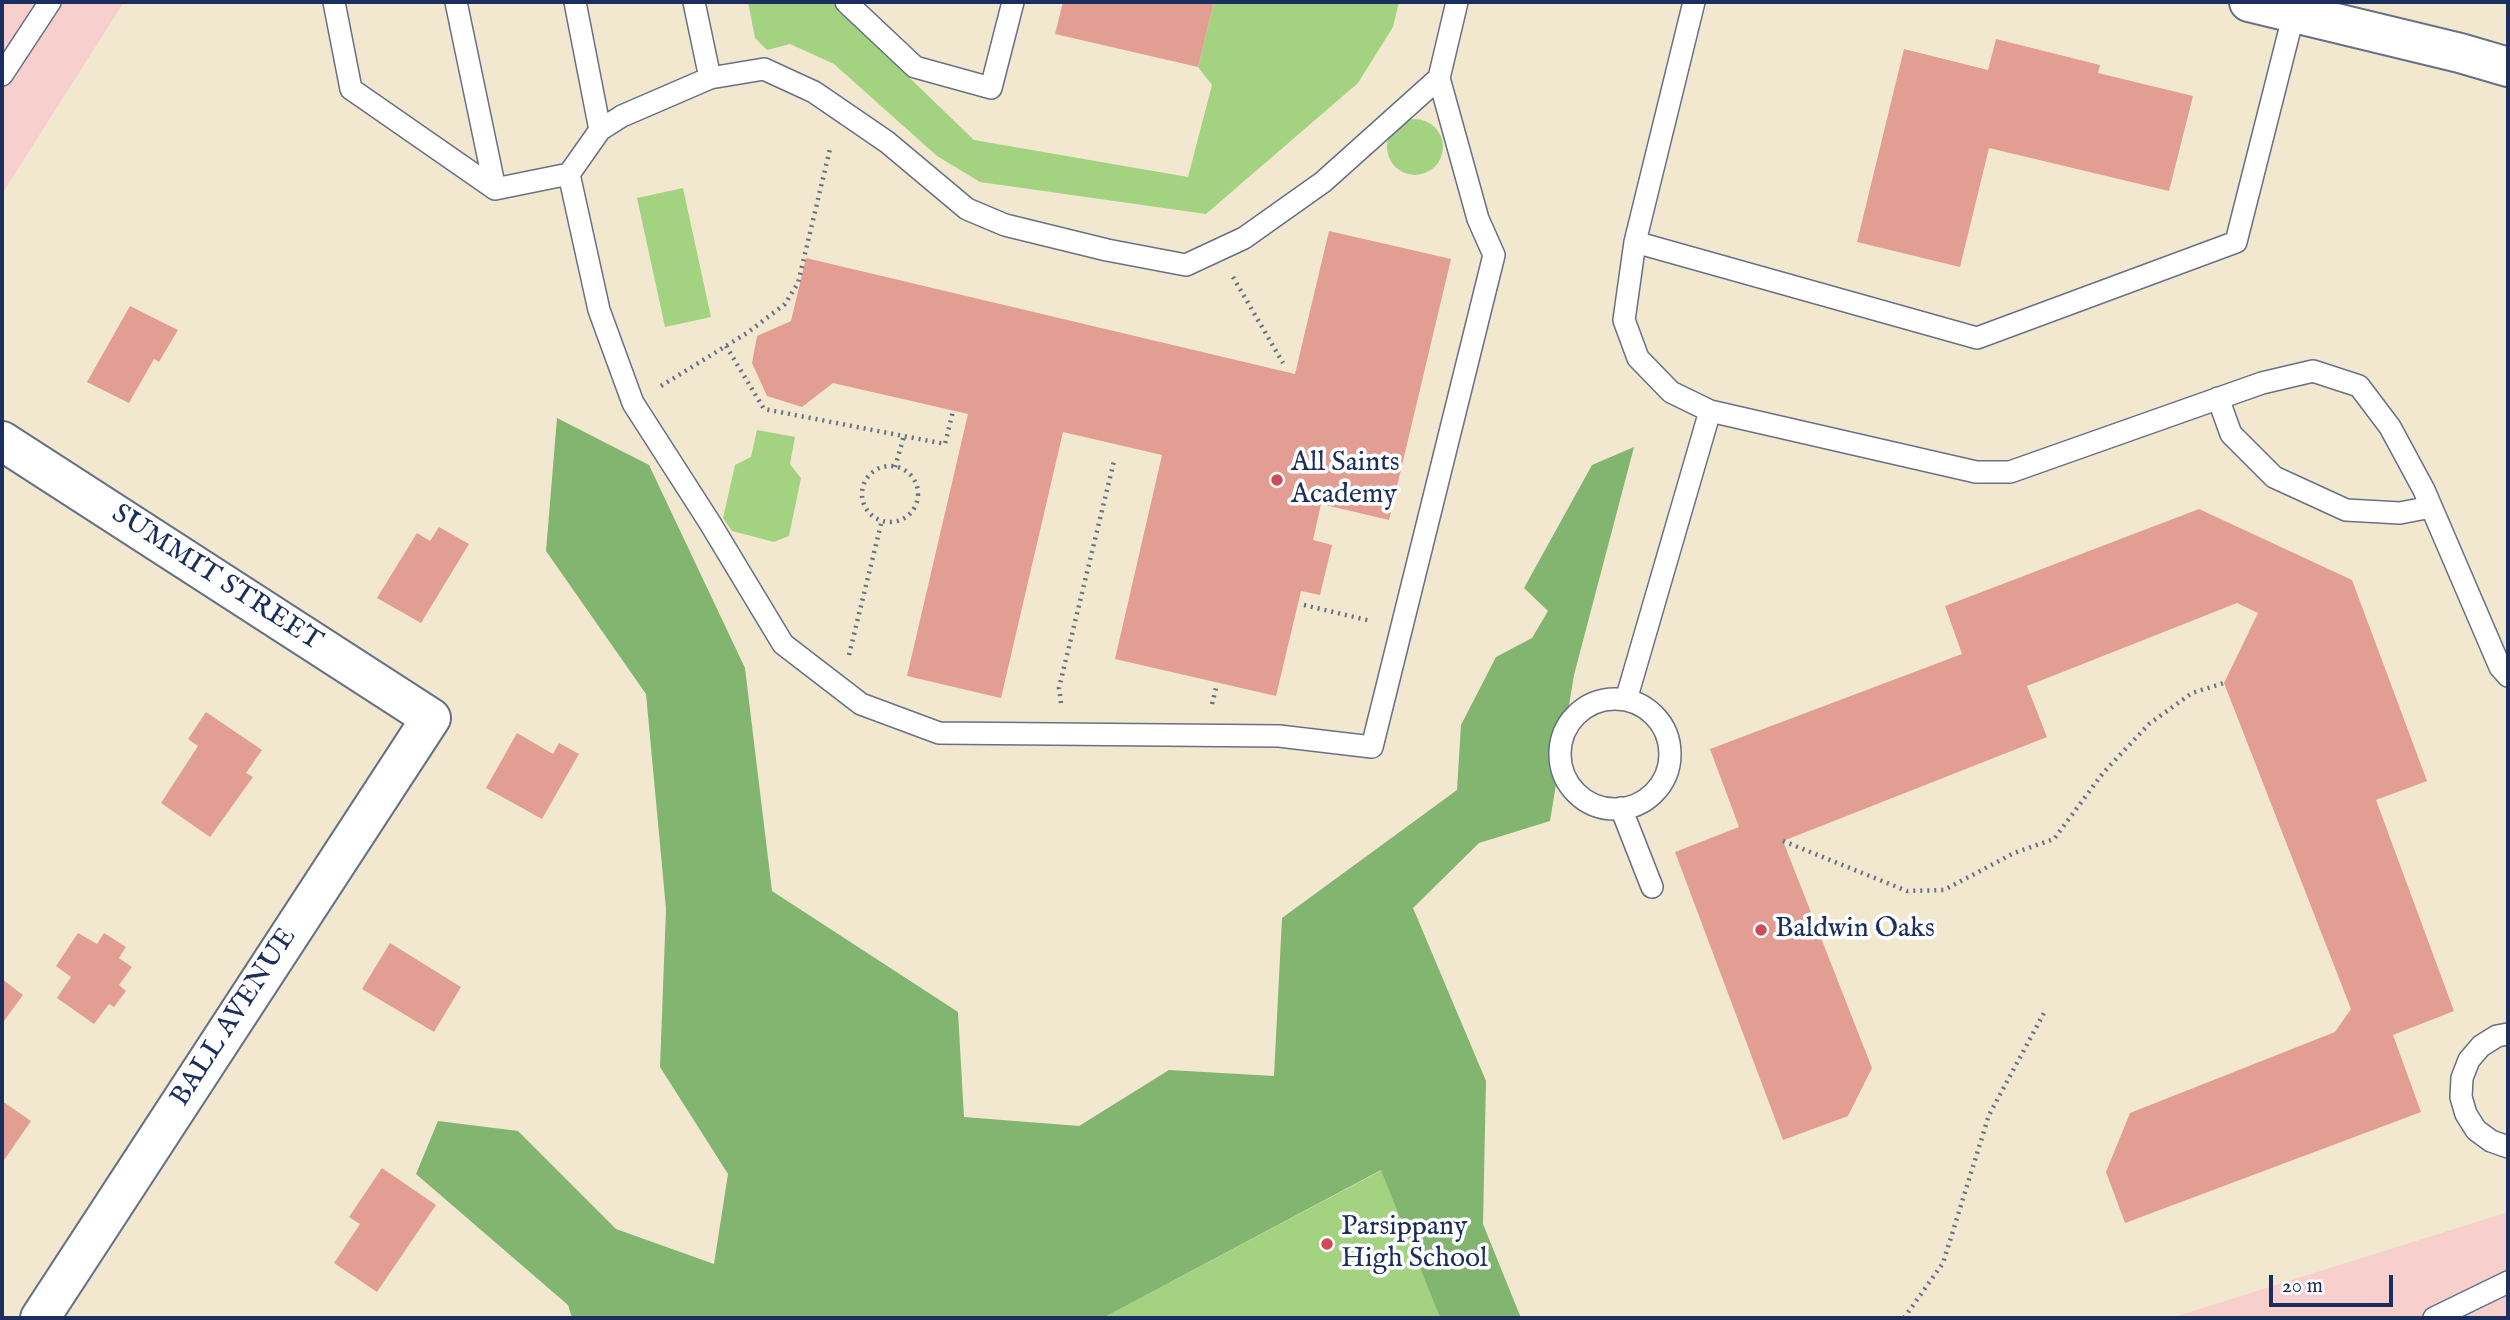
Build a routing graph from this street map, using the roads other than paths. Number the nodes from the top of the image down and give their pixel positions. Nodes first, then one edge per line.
1 (50, 2) edge
2 (334, 2) edge
3 (456, 2) edge
4 (575, 2) edge
5 (694, 2) edge
6 (846, 2) edge
7 (1013, 2) edge
8 (1457, 2) edge
9 (1694, 2) edge
10 (2249, 2) edge
11 (2294, 13) junction
12 (2508, 68) edge
13 (2, 75) edge
14 (710, 78) junction
15 (1439, 78) junction
16 (600, 130) junction
17 (569, 174) junction
18 (495, 189) junction
19 (1635, 242) junction
20 (2218, 398) junction
21 (1710, 411) junction
22 (2, 441) edge
23 (2431, 507) junction
24 (2508, 676) edge
25 (1626, 700) junction
26 (431, 718) joint
27 (1622, 808) junction
28 (1652, 887) dead end
29 (2508, 1034) edge
30 (2508, 1147) edge
31 (2508, 1282) edge
32 (40, 1318) edge
33 (2434, 1318) edge

1 - 13 lane
2 - 18 lane
3 - 18 lane
4 - 16 lane
5 - 14 lane
6 - 7 lane
8 - 15 lane
9 - 19 lane
10 - 11 street
11 - 12 street
11 - 19 lane
14 - 15 lane
14 - 16 lane
15 - 17 lane
16 - 17 lane
17 - 18 lane
19 - 21 lane
20 - 21 lane
20 - 23 lane
20 - 23 lane
21 - 25 lane
22 - 26 street, SUMMIT STREET
23 - 24 lane
25 - 27 lane
25 - 27 lane
26 - 32 street, BALL AVENUE
27 - 28 lane
29 - 30 lane
31 - 33 lane

